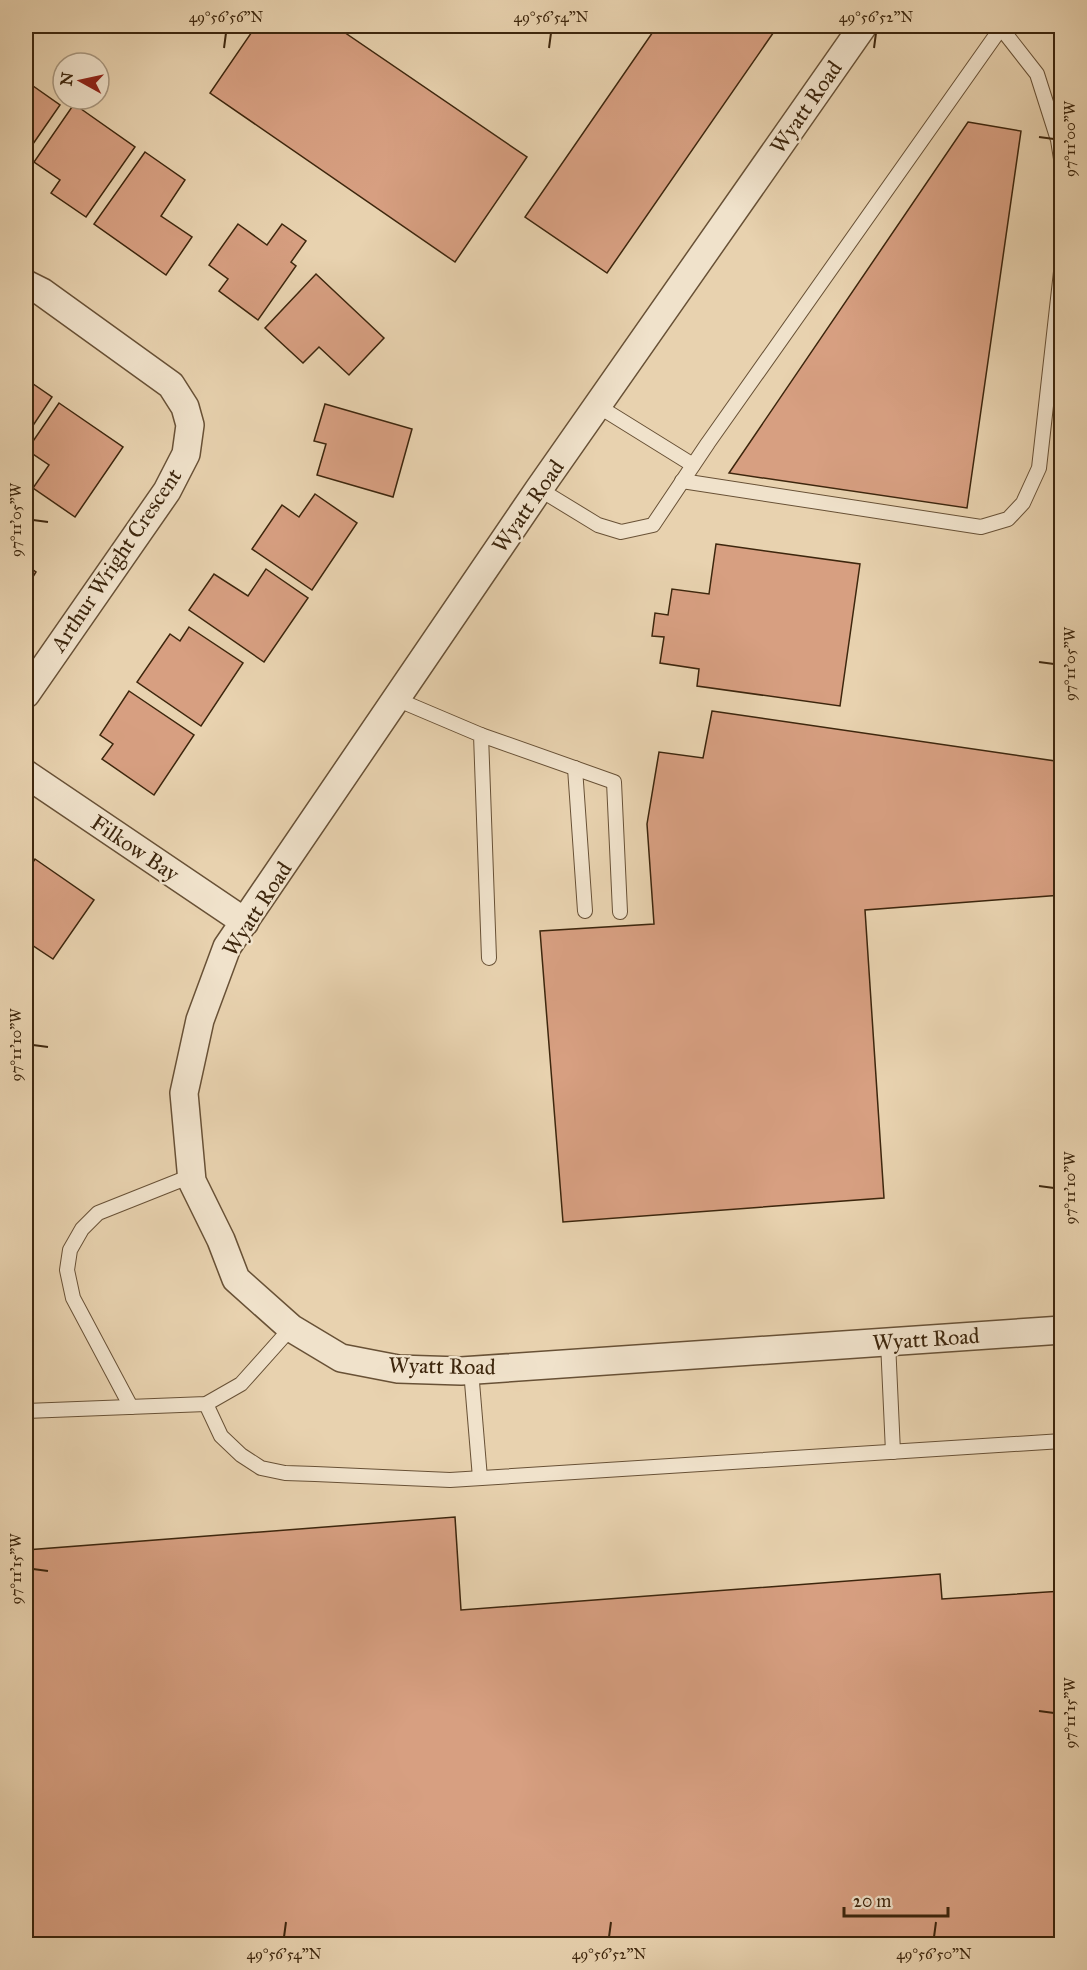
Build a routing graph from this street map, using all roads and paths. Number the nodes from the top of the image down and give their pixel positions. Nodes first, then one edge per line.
1 (863, 26) edge
2 (1000, 26) edge
3 (1062, 165) edge
4 (1062, 264) edge
5 (26, 284) edge
6 (598, 406) junction
7 (693, 465) junction
8 (682, 482) junction
9 (539, 489) junction
10 (26, 694) edge
11 (396, 699) junction
12 (481, 735) junction
13 (574, 768) junction
14 (26, 774) edge
15 (585, 911) dead end
16 (620, 912) dead end
17 (245, 922) junction
18 (489, 958) dead end
19 (191, 1176) junction
20 (291, 1328) junction
21 (1062, 1330) edge
22 (888, 1342) junction
23 (471, 1370) junction
24 (206, 1404) junction
25 (131, 1407) junction
26 (26, 1411) edge
27 (1062, 1441) edge
28 (893, 1452) junction
29 (480, 1478) junction

1 - 6 street, Wyatt Road
2 - 3 lane
2 - 7 lane
4 - 8 lane
5 - 10 street, Arthur Wright Crescent
6 - 7 lane
6 - 9 street, Wyatt Road
7 - 8 lane
8 - 9 lane
9 - 11 street, Wyatt Road
11 - 12 lane
11 - 17 street, Wyatt Road
12 - 13 lane
12 - 18 lane
13 - 15 lane
13 - 16 lane
14 - 17 street, Filkow Bay
17 - 19 street, Wyatt Road
19 - 20 street, Wyatt Road
19 - 25 lane
20 - 23 street, Wyatt Road
20 - 24 lane
21 - 22 street, Wyatt Road
22 - 23 street, Wyatt Road
22 - 28 lane
23 - 29 lane
24 - 25 lane
24 - 29 lane
25 - 26 lane
27 - 28 lane
28 - 29 lane

